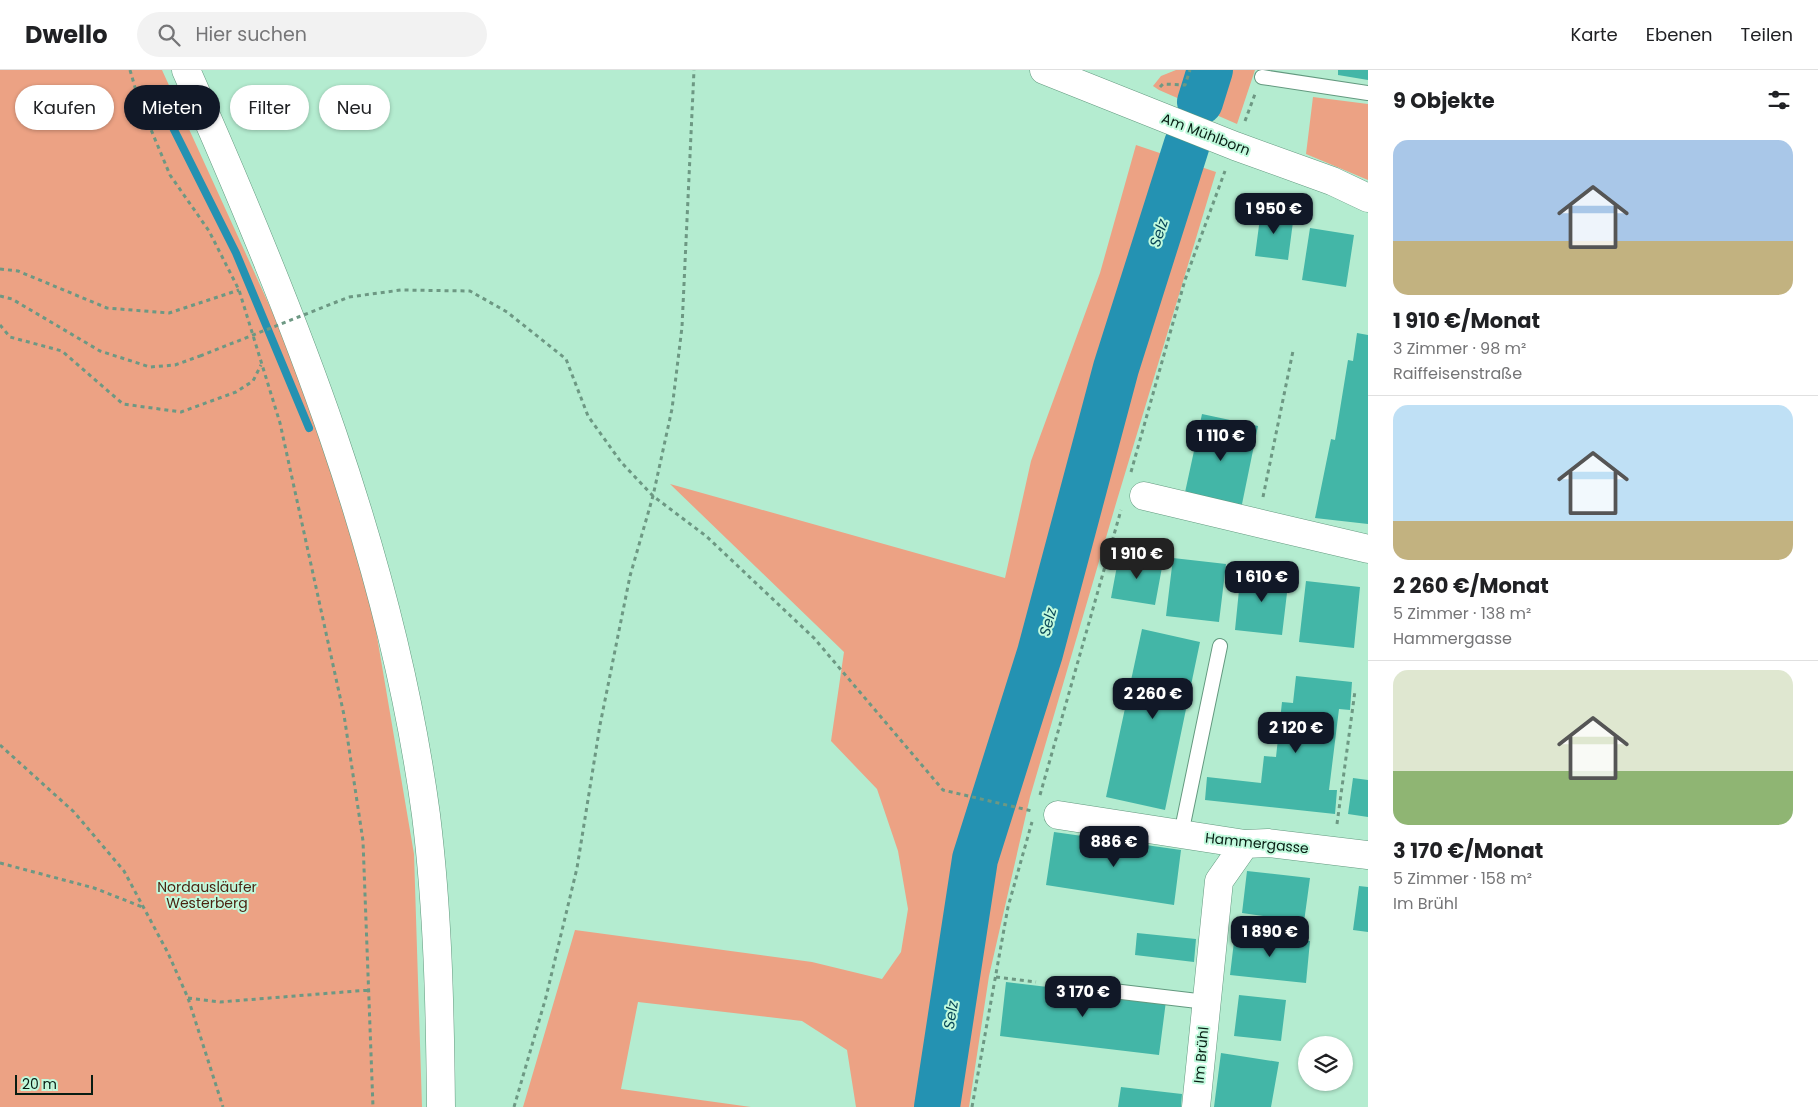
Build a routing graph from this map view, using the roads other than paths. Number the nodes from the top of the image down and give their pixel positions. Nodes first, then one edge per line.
1 (186, 70) edge
2 (1044, 70) edge
3 (1262, 77) road end
4 (1368, 93) edge
5 (1368, 198) edge
6 (1132, 491) road end
7 (1368, 549) edge
8 (1220, 646) dead end
9 (1043, 810) road end
10 (1181, 834) junction
11 (1245, 844) junction
12 (1368, 854) edge
13 (1054, 984) road end
14 (1206, 1002) junction
15 (441, 1107) edge
16 (1196, 1107) edge

1 - 15 street
2 - 5 street, Am Mühlborn
3 - 4 lane
6 - 7 street
8 - 10 lane
9 - 10 street, Hammergasse
10 - 11 street, Hammergasse
11 - 12 street, Hammergasse
11 - 14 street, Im Brühl
13 - 14 lane
14 - 16 street, Im Brühl

